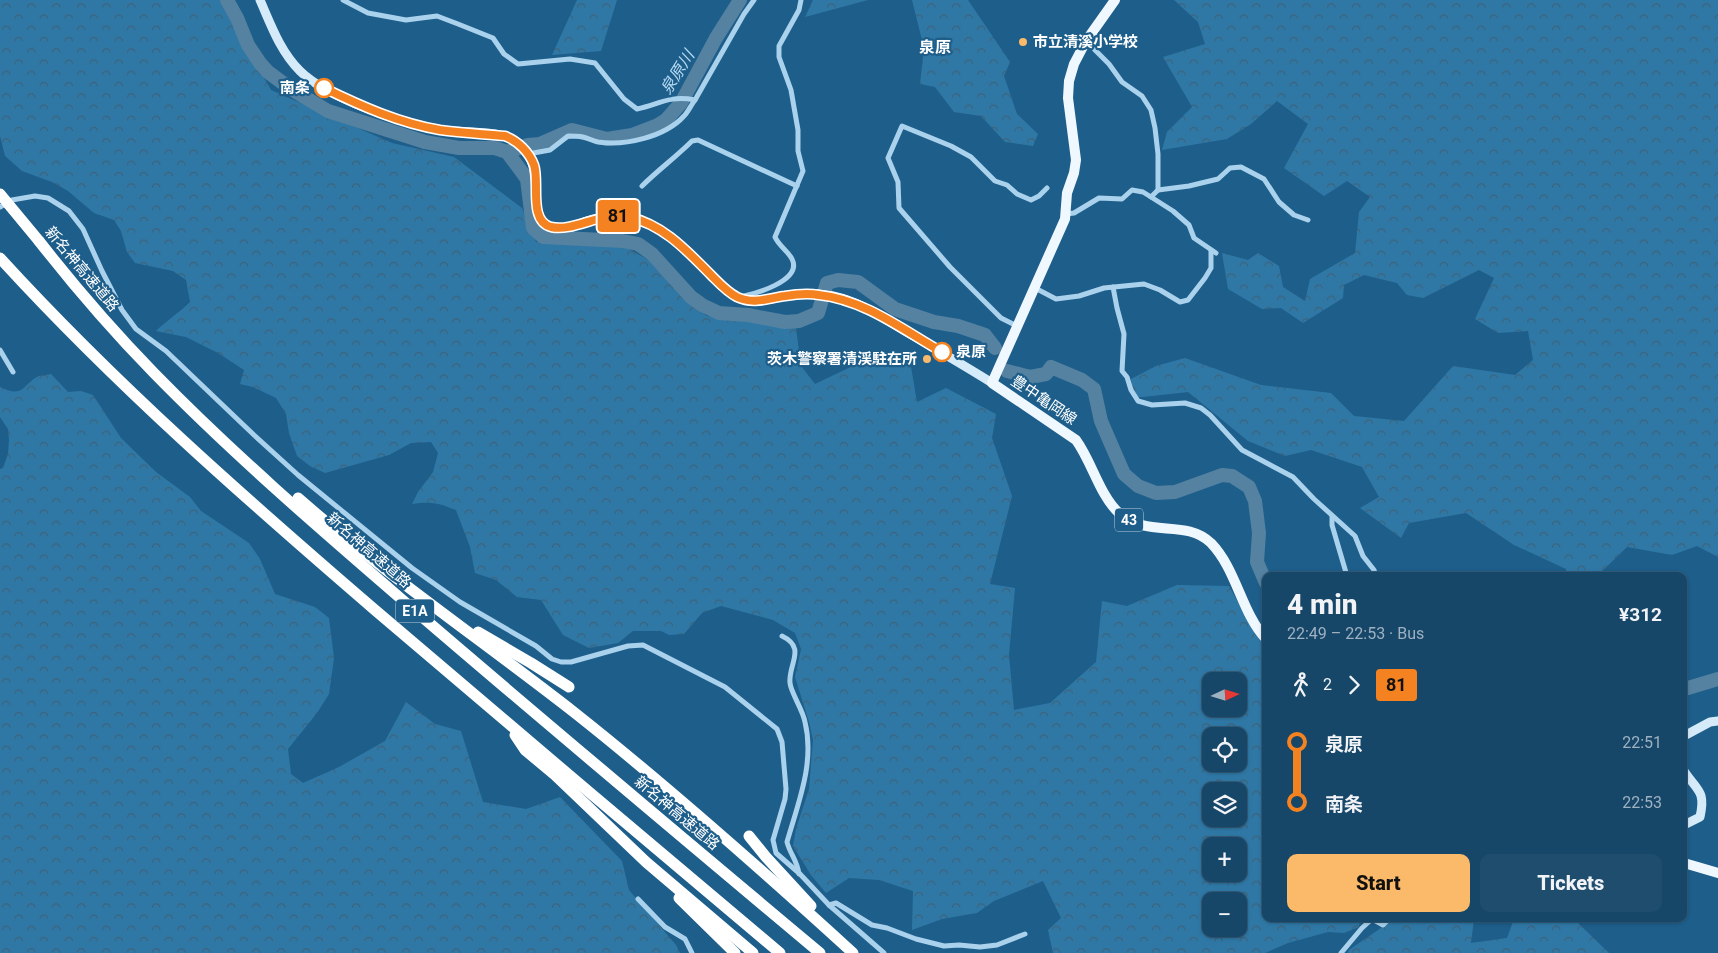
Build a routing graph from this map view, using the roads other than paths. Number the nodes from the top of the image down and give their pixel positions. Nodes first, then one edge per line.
1 (260, 0) edge
2 (343, 0) edge
3 (754, 0) edge
4 (801, 0) edge
5 (1115, 0) edge
6 (1086, 40) junction
7 (695, 100) junction
8 (527, 153) junction
9 (642, 186) dead end
10 (797, 186) junction
11 (1047, 188) dead end
12 (1158, 190) junction
13 (0, 194) edge
14 (1151, 197) junction
15 (0, 207) edge
16 (1065, 214) junction
17 (1308, 220) dead end
18 (3, 261) edge
19 (1113, 287) junction
20 (1034, 288) junction
21 (737, 297) junction
22 (1017, 326) junction
23 (0, 350) edge
24 (13, 372) dead end
25 (154, 374) junction
26 (992, 383) junction
27 (1332, 516) junction
28 (1346, 572) edge
29 (1375, 572) edge
30 (430, 603) junction
31 (1262, 633) edge
32 (782, 636) dead end
33 (569, 687) dead end
34 (1718, 721) edge
35 (507, 724) junction
36 (1687, 734) edge
37 (1687, 775) edge
38 (1687, 824) edge
39 (749, 836) dead end
40 (646, 862) junction
41 (1687, 864) edge
42 (1718, 873) edge
43 (800, 874) junction
44 (638, 899) dead end
45 (829, 905) junction
46 (1369, 922) edge
47 (1025, 934) dead end
48 (692, 953) edge
49 (735, 953) edge
50 (753, 953) edge
51 (780, 953) edge
52 (820, 953) edge
53 (853, 953) edge
54 (884, 953) edge
55 (1341, 953) edge

1 - 8 main road
2 - 7 street
3 - 7 street
4 - 10 street
5 - 6 main road, 豊中亀岡線
6 - 12 street
6 - 16 main road, 豊中亀岡線
7 - 8 street
8 - 21 main road
9 - 10 street
10 - 21 street
11 - 22 street
12 - 14 street
12 - 17 street
13 - 25 highway, 新名神高速道路 / E1A, bridge
14 - 16 street
14 - 19 street
15 - 43 street
16 - 20 main road, 豊中亀岡線
18 - 35 highway, E1A
19 - 20 street
19 - 27 street
20 - 22 main road, 豊中亀岡線
21 - 26 main road
22 - 26 main road, 豊中亀岡線
23 - 24 street
25 - 30 highway
25 - 52 highway, 新名神高速道路 / E1A
26 - 31 main road, 豊中亀岡線 / 43
27 - 28 street
27 - 29 street
30 - 33 highway
30 - 53 highway
32 - 43 street
34 - 36 main road
35 - 40 highway
35 - 51 highway, E1A
37 - 38 main road
39 - 53 highway
40 - 49 highway
40 - 50 highway
41 - 42 main road
43 - 45 street
44 - 48 street
45 - 47 street
45 - 54 street
46 - 55 street

